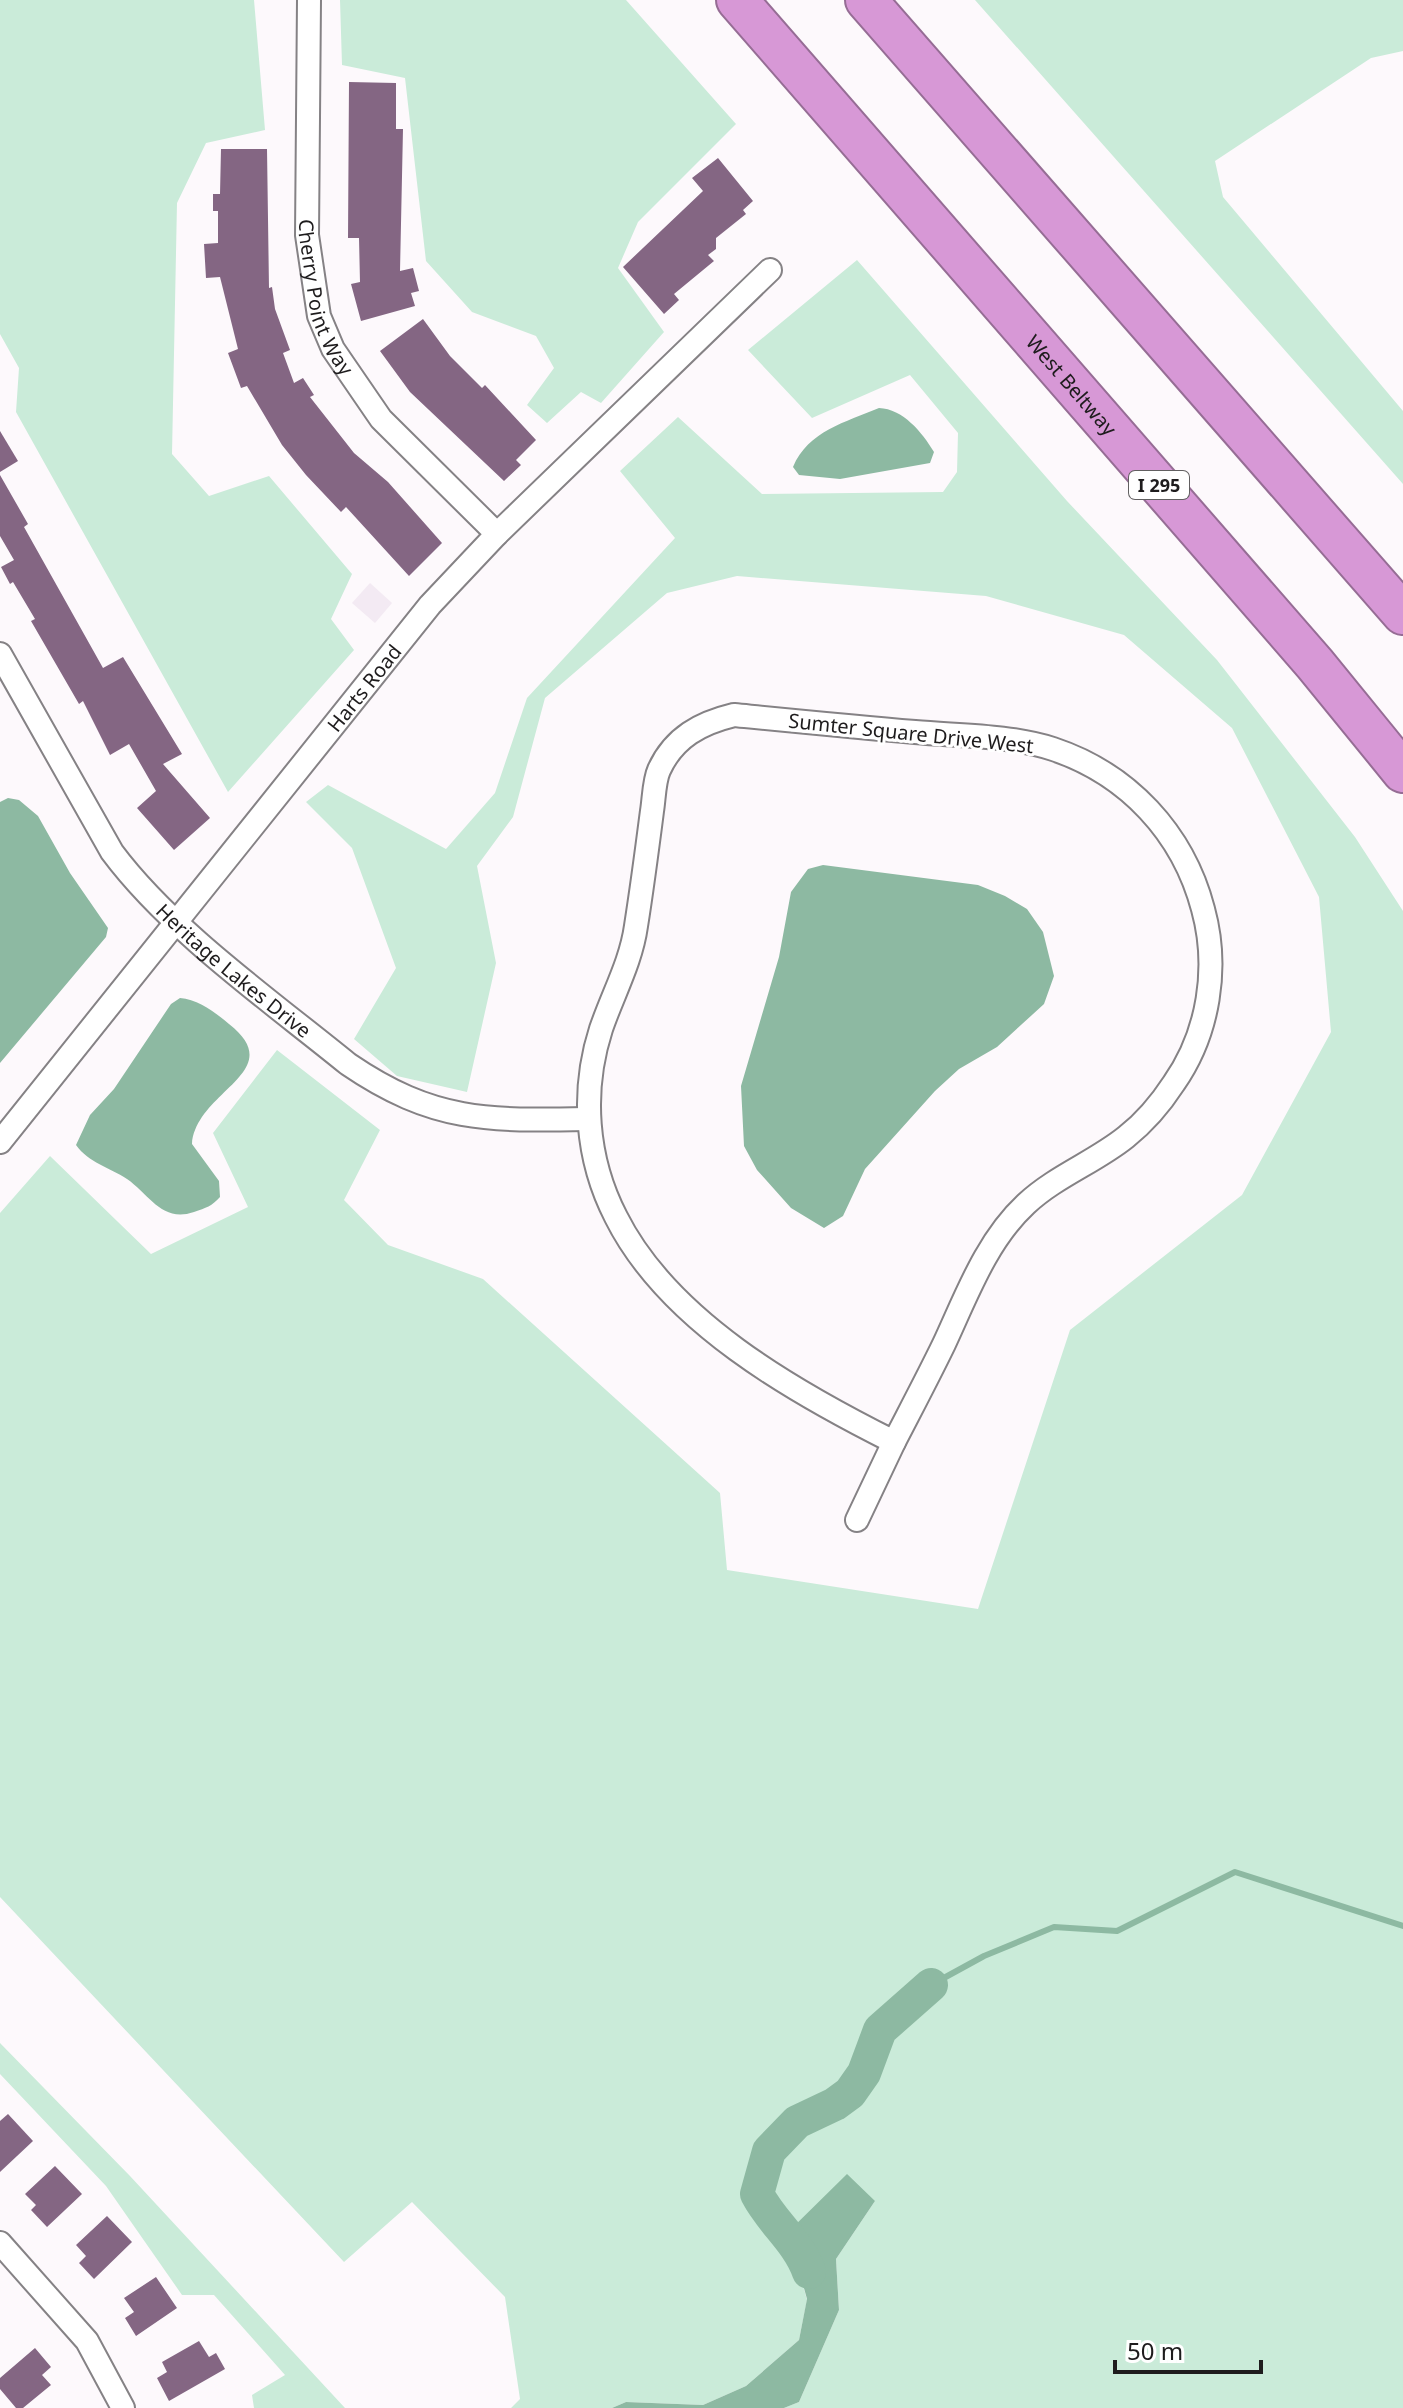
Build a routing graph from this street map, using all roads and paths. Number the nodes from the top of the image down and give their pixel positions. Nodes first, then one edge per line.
1 (309, 0) edge
2 (737, 0) edge
3 (866, 0) edge
4 (770, 270) dead end
5 (497, 534) junction
6 (1403, 614) edge
7 (0, 654) edge
8 (1315, 664) junction
9 (1403, 772) edge
10 (1403, 781) edge
11 (176, 922) junction
12 (587, 1119) junction
13 (0, 1142) edge
14 (894, 1442) junction
15 (857, 1520) dead end
16 (0, 2243) edge
17 (123, 2408) edge

1 - 5 street, Cherry Point Way
2 - 8 highway, West Beltway / I 295
3 - 6 highway
4 - 5 street, Harts Road
5 - 11 street, Harts Road
7 - 11 street, Heritage Lakes Drive
8 - 9 highway, West Beltway / I 295
8 - 10 highway
11 - 12 street, Heritage Lakes Drive
11 - 13 street, Harts Road
12 - 14 street, Sumter Square Drive West
12 - 14 street, Sumter Square Drive West
14 - 15 street, Sumter Square Drive West
16 - 17 street

